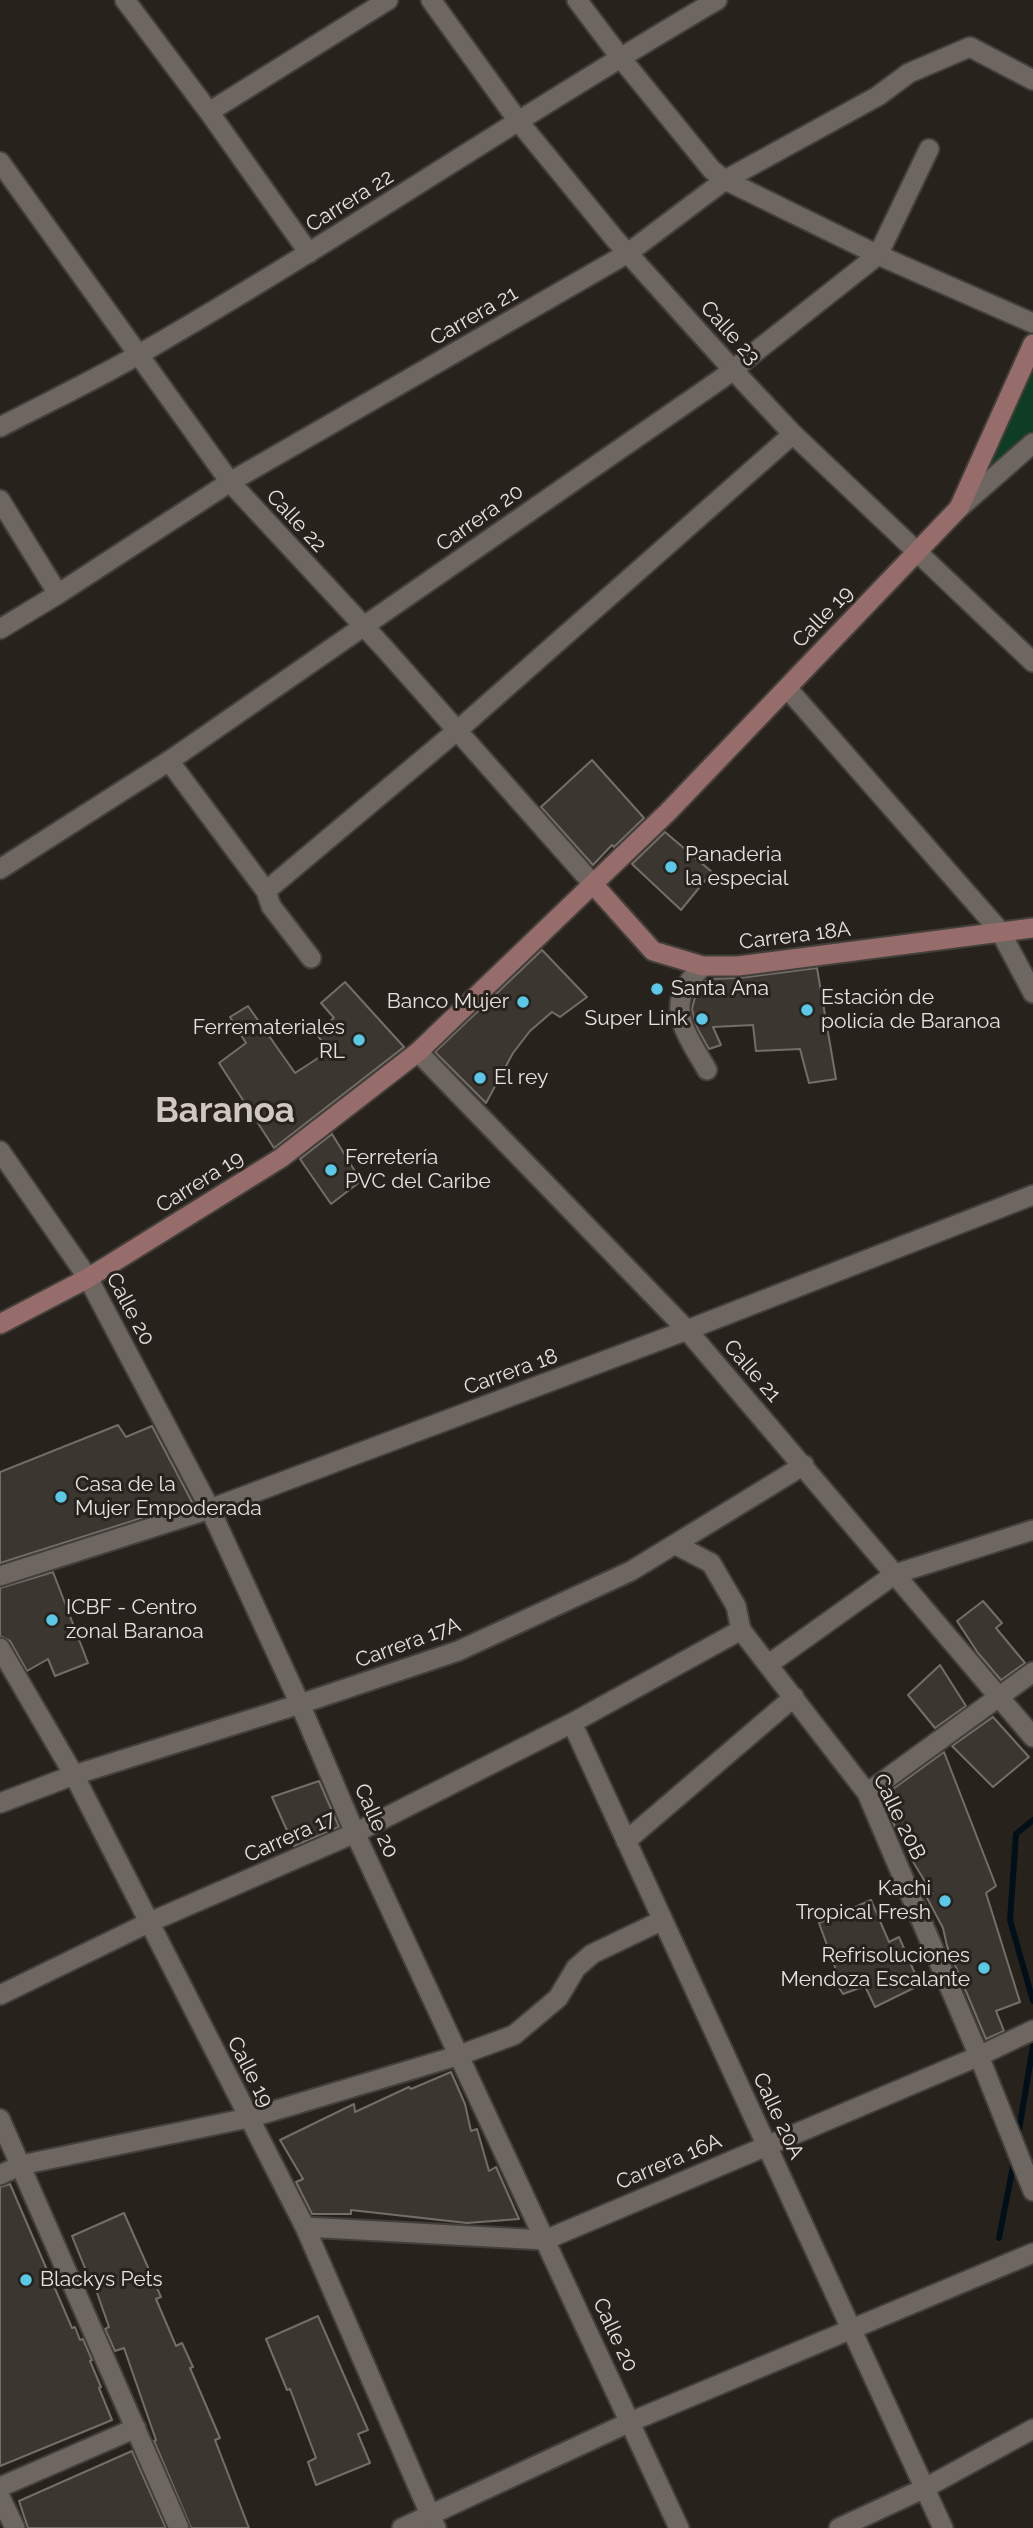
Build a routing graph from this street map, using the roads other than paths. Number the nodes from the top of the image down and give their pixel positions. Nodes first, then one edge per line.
1 (125, 0) edge
2 (388, 0) edge
3 (431, 0) edge
4 (577, 0) edge
5 (717, 0) edge
6 (620, 57) junction
7 (1033, 80) edge
8 (209, 112) junction
9 (519, 122) junction
10 (929, 149) dead end
11 (0, 162) edge
12 (725, 180) junction
13 (309, 253) junction
14 (628, 253) junction
15 (878, 254) junction
16 (1033, 323) edge
17 (1033, 344) edge
18 (139, 354) junction
19 (733, 370) junction
20 (0, 427) edge
21 (793, 434) junction
22 (1033, 443) edge
23 (230, 482) junction
24 (0, 500) edge
25 (959, 508) junction
26 (918, 551) junction
27 (58, 594) junction
28 (363, 626) junction
29 (0, 629) edge
30 (1033, 662) edge
31 (787, 688) junction
32 (456, 731) junction
33 (169, 761) junction
34 (0, 869) edge
35 (593, 884) junction
36 (266, 891) junction
37 (1033, 928) edge
38 (1000, 931) junction
39 (311, 958) dead end
40 (703, 966) junction
41 (1033, 993) edge
42 (418, 1052) junction
43 (707, 1070) dead end
44 (0, 1151) edge
45 (1033, 1195) edge
46 (88, 1278) junction
47 (0, 1324) edge
48 (688, 1330) junction
49 (804, 1465) junction
50 (210, 1509) junction
51 (1033, 1530) edge
52 (676, 1545) junction
53 (895, 1574) junction
54 (0, 1576) edge
55 (741, 1630) junction
56 (0, 1648) edge
57 (769, 1664) junction
58 (1033, 1672) edge
59 (998, 1696) junction
60 (794, 1697) junction
61 (300, 1704) junction
62 (572, 1723) junction
63 (1033, 1737) edge
64 (74, 1776) junction
65 (867, 1793) junction
66 (0, 1802) edge
67 (355, 1833) junction
68 (626, 1841) junction
69 (663, 1920) junction
70 (150, 1922) junction
71 (0, 1995) edge
72 (1027, 2033) edge
73 (460, 2055) junction
74 (979, 2056) junction
75 (0, 2119) edge
76 (248, 2119) junction
77 (766, 2145) junction
78 (21, 2165) junction
79 (0, 2175) edge
80 (1029, 2183) edge
81 (305, 2227) junction
82 (545, 2240) junction
83 (1033, 2253) edge
84 (851, 2328) junction
85 (630, 2422) junction
86 (136, 2428) junction
87 (1033, 2429) edge
88 (0, 2487) edge
89 (925, 2488) junction
90 (0, 2497) edge
91 (434, 2522) edge
92 (15, 2528) edge
93 (179, 2528) edge
94 (402, 2528) edge
95 (679, 2528) edge
96 (838, 2528) edge
97 (943, 2528) edge

1 - 8 street
2 - 8 street
3 - 9 street, Calle 23
4 - 6 street
5 - 6 street, Carrera 22
6 - 9 street, Carrera 22
6 - 12 street
7 - 12 street, Carrera 21
8 - 13 street
9 - 13 street, Carrera 22
9 - 14 street, Calle 23
10 - 15 street, Carrera 20
11 - 18 street, Calle 22
12 - 14 street, Carrera 21
12 - 15 street
13 - 18 street, Carrera 22
14 - 19 street, Calle 23
14 - 23 street, Carrera 21
15 - 16 street
15 - 19 street, Carrera 20
17 - 25 main road, Calle 19
18 - 20 street, Carrera 22
18 - 23 street, Calle 22
19 - 21 street, Calle 23
19 - 28 street, Carrera 20
21 - 26 street, Calle 23
21 - 32 street
22 - 25 street
23 - 27 street, Carrera 21
23 - 28 street, Calle 22
24 - 27 street
25 - 26 main road, Calle 19
26 - 30 street, Calle 23
26 - 31 main road, Calle 19
27 - 29 street, Carrera 21
28 - 32 street, Calle 22
28 - 33 street, Carrera 20
31 - 35 main road, Calle 19
31 - 38 street
32 - 35 street, Calle 22
32 - 36 street
33 - 34 street, Carrera 20
33 - 36 street
35 - 40 main road, Carrera 18A
35 - 42 main road, Carrera 19
36 - 39 street
37 - 38 main road, Carrera 18A
38 - 40 main road, Carrera 18A
38 - 41 street
40 - 43 street
42 - 46 main road, Carrera 19
42 - 48 street, Calle 21
44 - 46 street, Calle 20
45 - 48 street, Carrera 18
46 - 47 main road, Carrera 19
46 - 50 street, Calle 20
48 - 49 street, Calle 21
48 - 50 street, Carrera 18
49 - 52 street, Carrera 17A
49 - 53 street, Calle 21
50 - 54 street, Carrera 18
50 - 61 street, Calle 20
51 - 53 street
52 - 55 street, Calle 20B
52 - 61 street, Carrera 17A
53 - 57 street
53 - 59 street, Calle 21
55 - 57 street, Calle 20B
55 - 62 street, Carrera 17
56 - 64 street, Calle 19
57 - 60 street, Calle 20B
58 - 59 street
59 - 63 street, Calle 21
59 - 65 street
60 - 65 street, Calle 20B
60 - 68 street
61 - 64 street, Carrera 17A
61 - 67 street, Calle 20
62 - 67 street, Carrera 17
62 - 68 street, Calle 20A
64 - 66 street, Carrera 17A
64 - 70 street, Calle 19
65 - 74 street, Calle 20B
67 - 70 street, Carrera 17
67 - 73 street, Calle 20
68 - 69 street, Calle 20A
69 - 73 street
69 - 77 street, Calle 20A
70 - 71 street, Carrera 17
70 - 76 street, Calle 19
72 - 74 street, Carrera 16A
73 - 76 street
73 - 82 street, Calle 20
74 - 77 street, Carrera 16A
74 - 80 street, Calle 20B
75 - 78 street
76 - 78 street
76 - 81 street, Calle 19
77 - 82 street, Carrera 16A
77 - 84 street, Calle 20A
78 - 79 street
78 - 86 street
81 - 82 street, Carrera 16A
81 - 91 street, Calle 19
82 - 85 street, Calle 20
83 - 84 street
84 - 85 street
84 - 89 street, Calle 20A
85 - 91 street
85 - 95 street, Calle 20
86 - 88 street
86 - 93 street
87 - 89 street
89 - 96 street
89 - 97 street, Calle 20A
90 - 92 street
91 - 94 street

